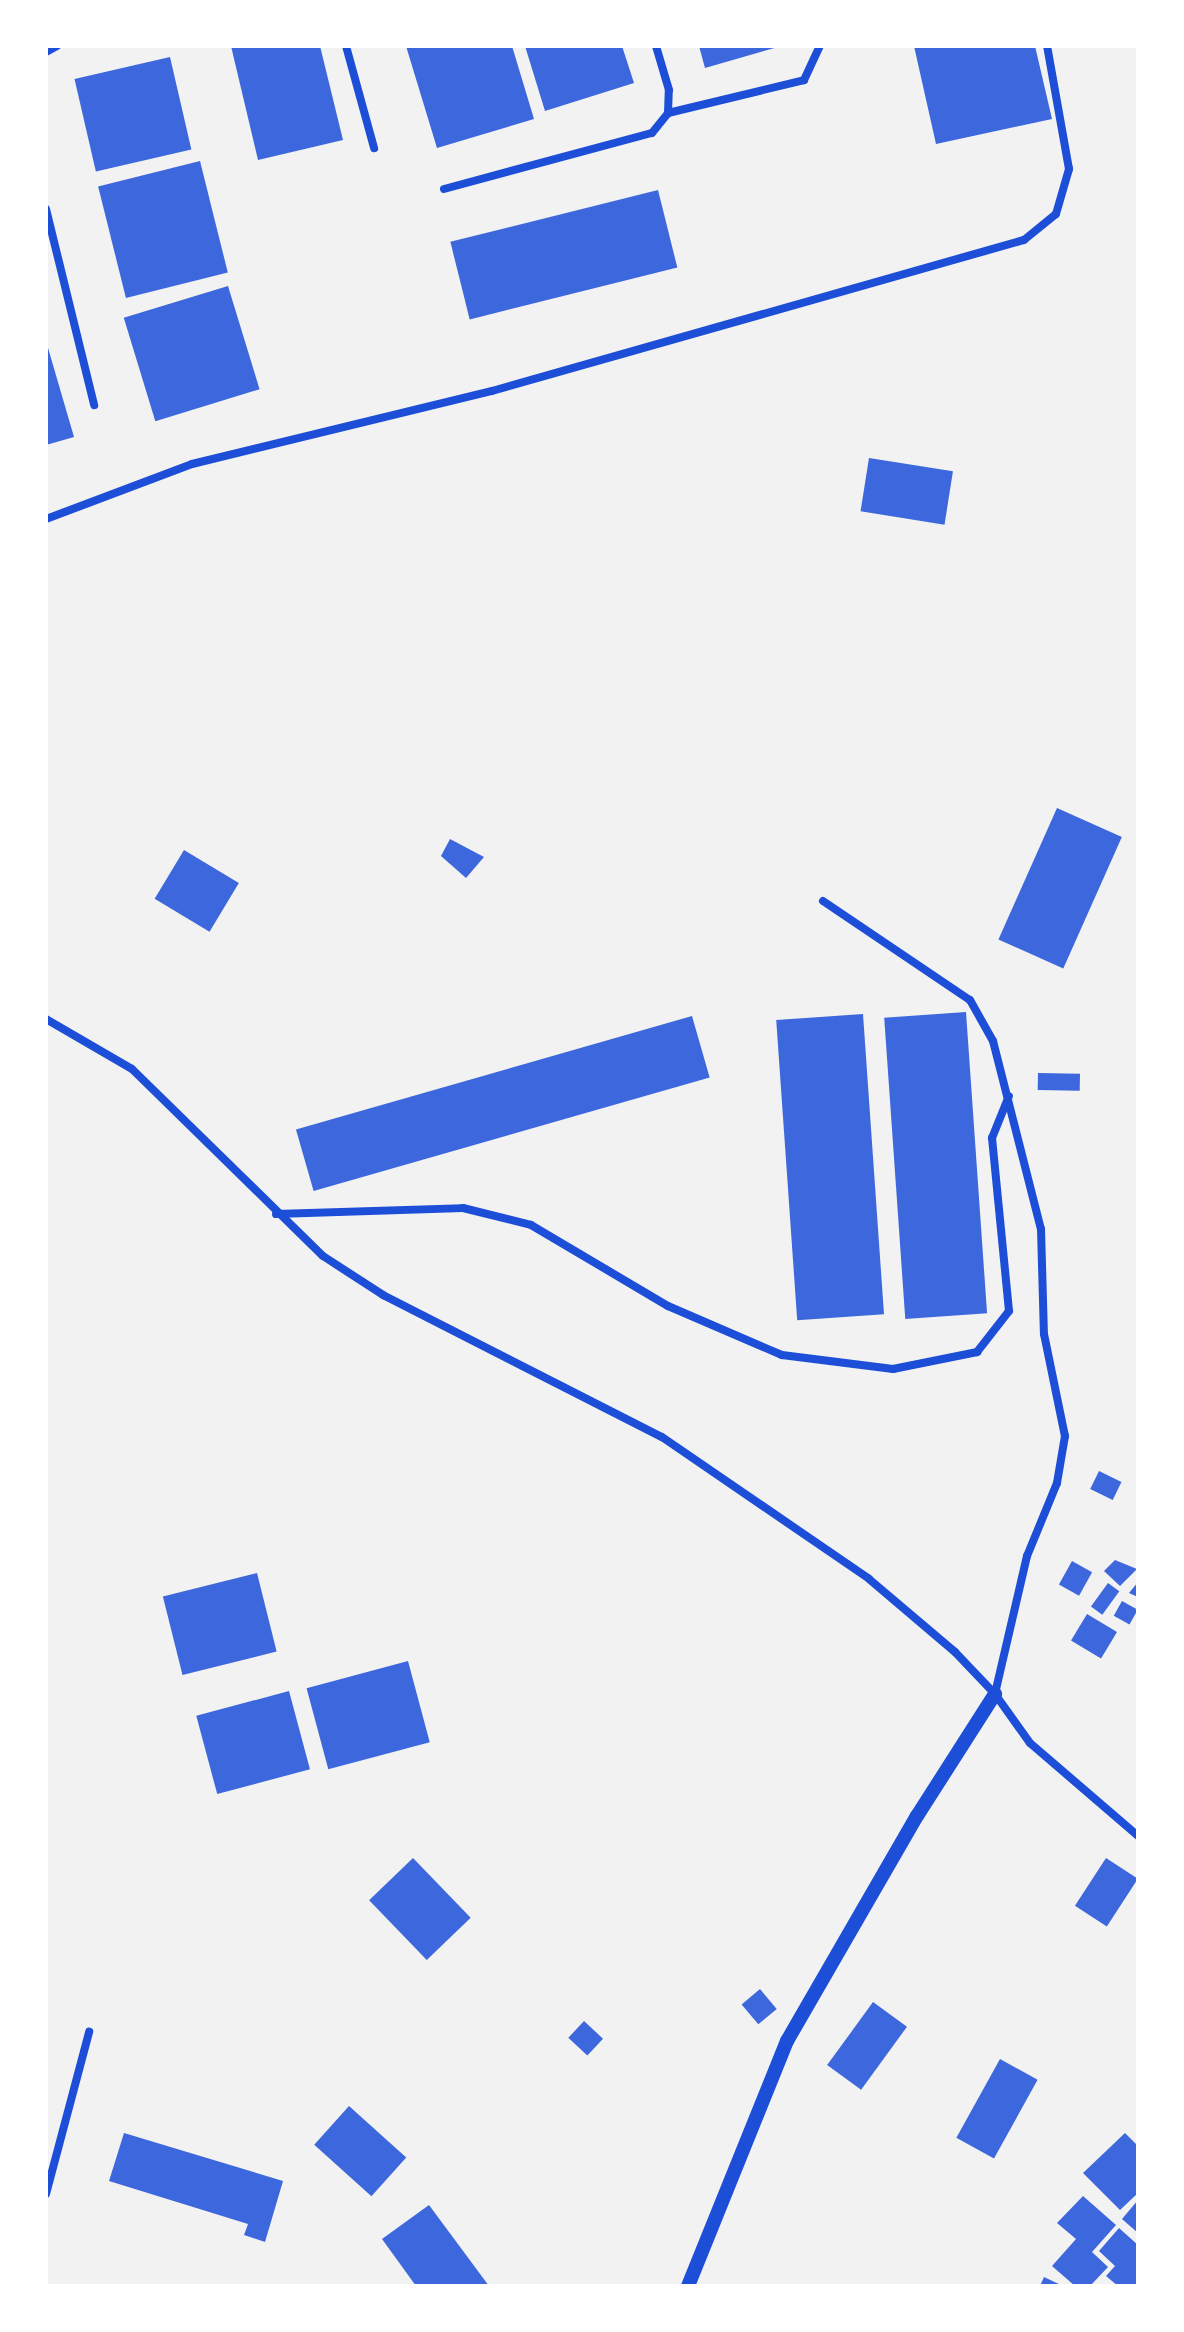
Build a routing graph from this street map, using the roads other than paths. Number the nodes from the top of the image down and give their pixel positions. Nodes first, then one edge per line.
1 (57, 46) edge
2 (346, 46) edge
3 (656, 46) edge
4 (820, 46) edge
5 (1047, 46) edge
6 (46, 52) edge
7 (668, 113) junction
8 (374, 148) dead end
9 (444, 189) dead end
10 (46, 209) edge
11 (94, 405) dead end
12 (46, 519) edge
13 (823, 901) dead end
14 (46, 1019) edge
15 (1009, 1096) junction
16 (276, 1214) junction
17 (995, 1694) junction
18 (1138, 1836) edge
19 (89, 2032) dead end
20 (46, 2194) edge
21 (688, 2286) edge

1 - 6 street
2 - 8 street
3 - 7 street
4 - 7 street
5 - 12 street
7 - 9 street
10 - 11 street
13 - 15 street
14 - 16 street
15 - 16 street
15 - 17 street
16 - 17 street
17 - 18 street
17 - 21 street
19 - 20 street

